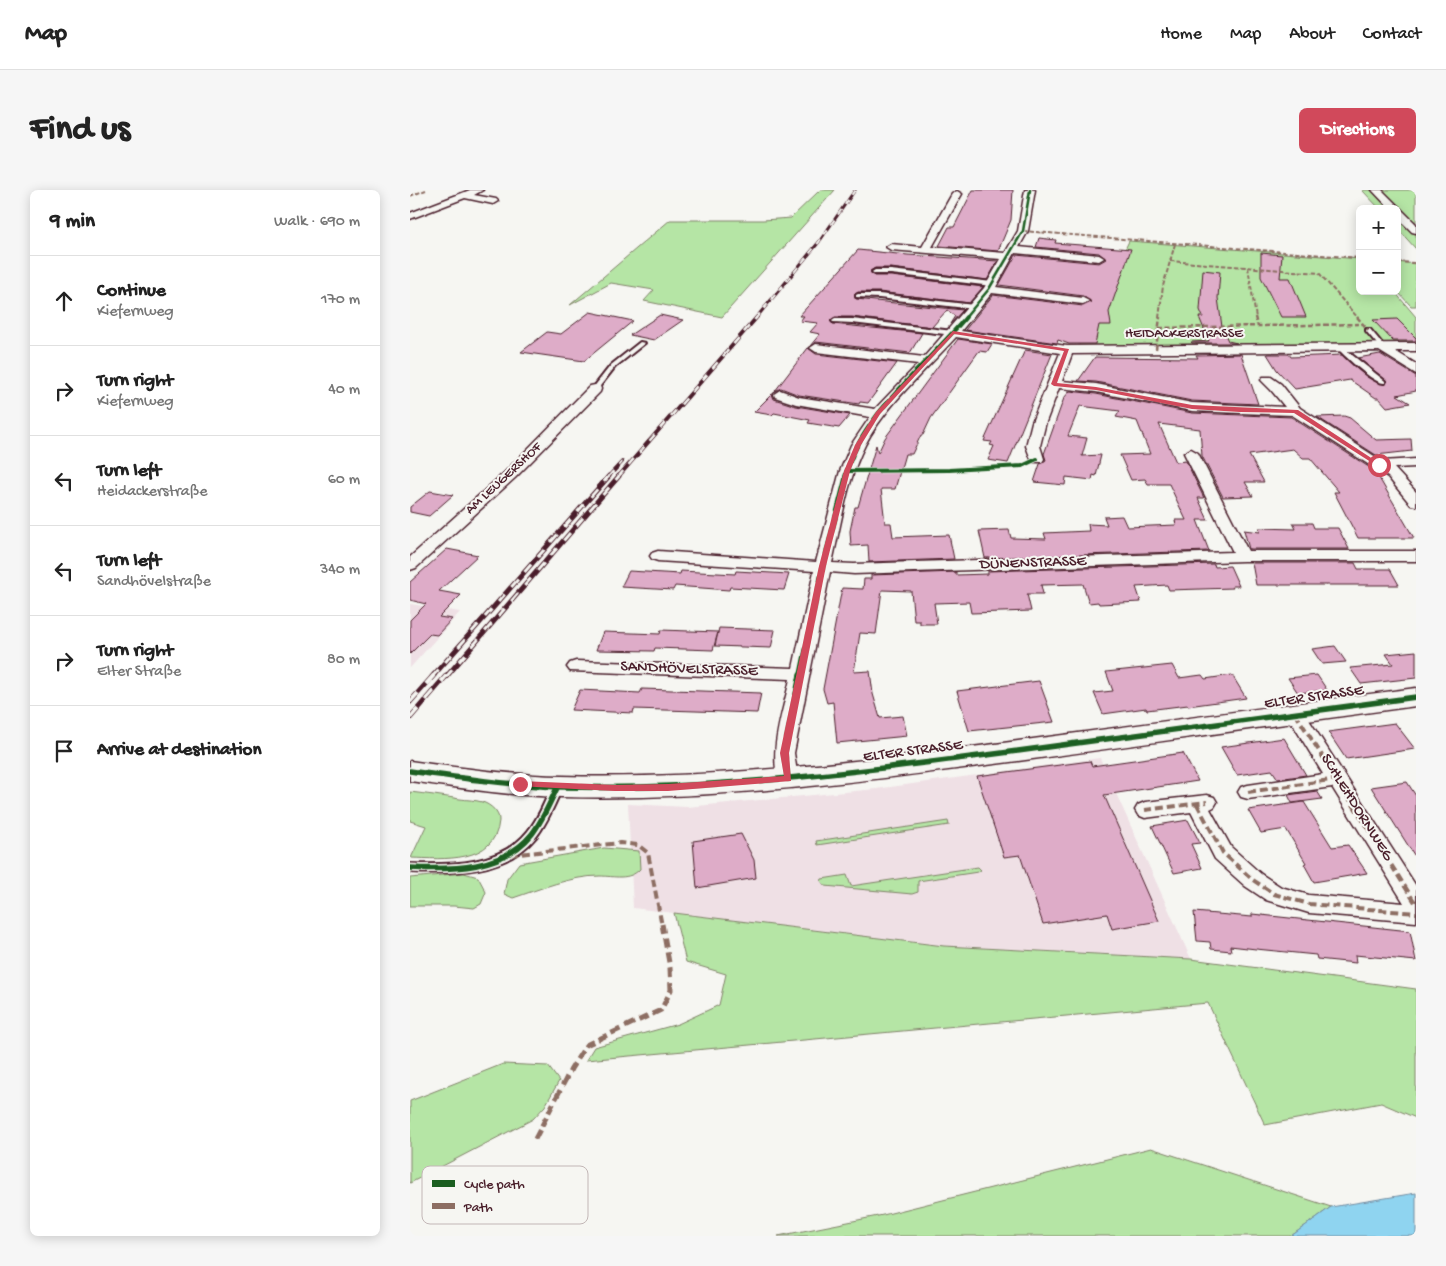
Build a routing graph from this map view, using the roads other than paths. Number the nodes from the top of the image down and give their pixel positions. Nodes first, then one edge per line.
1 (478, 190) edge
2 (1030, 190) edge
3 (1377, 190) edge
4 (958, 194) dead end
5 (462, 195) junction
6 (493, 201) dead end
7 (1391, 205) edge
8 (1401, 215) edge
9 (410, 216) edge
10 (1416, 230) edge
11 (891, 247) dead end
12 (926, 249) junction
13 (1011, 254) junction
14 (1099, 258) dead end
15 (875, 272) dead end
16 (990, 286) junction
17 (858, 296) dead end
18 (1083, 301) dead end
19 (974, 307) junction
20 (835, 321) dead end
21 (1368, 330) dead end
22 (953, 333) junction
23 (642, 343) dead end
24 (1416, 347) edge
25 (816, 348) dead end
26 (1340, 348) junction
27 (1383, 348) junction
28 (1067, 350) junction
29 (926, 361) junction
30 (1416, 370) edge
31 (1267, 380) dead end
32 (1383, 382) dead end
33 (1054, 384) junction
34 (595, 389) joint
35 (780, 394) dead end
36 (1296, 411) junction
37 (878, 414) junction
38 (1192, 452) dead end
39 (1037, 459) dead end
40 (1416, 464) edge
41 (1379, 465) junction
42 (1416, 502) edge
43 (658, 556) dead end
44 (1242, 556) junction
45 (1416, 556) edge
46 (410, 565) edge
47 (823, 566) junction
48 (576, 667) dead end
49 (801, 674) junction
50 (1416, 697) edge
51 (1295, 713) junction
52 (410, 771) edge
53 (788, 779) junction
54 (1337, 780) junction
55 (558, 786) junction
56 (1248, 792) dead end
57 (1145, 810) dead end
58 (410, 868) edge
59 (1416, 904) edge
60 (1416, 913) edge

1 - 5 street
2 - 13 street
3 - 7 street
4 - 12 street
5 - 6 street
5 - 9 street
8 - 10 street
11 - 12 street
12 - 13 street
13 - 14 street
13 - 16 street
15 - 16 lane
16 - 18 street
16 - 19 street
17 - 19 lane
19 - 22 street
20 - 22 lane
21 - 27 lane
22 - 28 street, HEIDACKERSTRASSE
22 - 29 street
23 - 34 lane
24 - 27 street, HEIDACKERSTRASSE
25 - 29 street
26 - 27 street, HEIDACKERSTRASSE
26 - 28 street, HEIDACKERSTRASSE
26 - 32 lane
27 - 30 street
28 - 33 street
29 - 37 street
31 - 36 street
33 - 36 street
33 - 39 street
34 - 46 street, AM LEUGERSHOF
35 - 37 street
36 - 41 street
37 - 47 street
38 - 44 street
40 - 41 street
41 - 42 street
43 - 47 street
44 - 45 street, DÜNENSTRASSE
44 - 47 street, DÜNENSTRASSE
47 - 49 street
48 - 49 street, SANDHÖVELSTRASSE
49 - 53 street
50 - 51 main road, ELTER STRASSE
51 - 53 main road, ELTER STRASSE
51 - 54 street, SCHLEHDORNWEG
52 - 55 main road, ELTER STRASSE
53 - 55 main road, ELTER STRASSE
54 - 56 street
54 - 59 street, SCHLEHDORNWEG
55 - 58 lane
57 - 60 street

